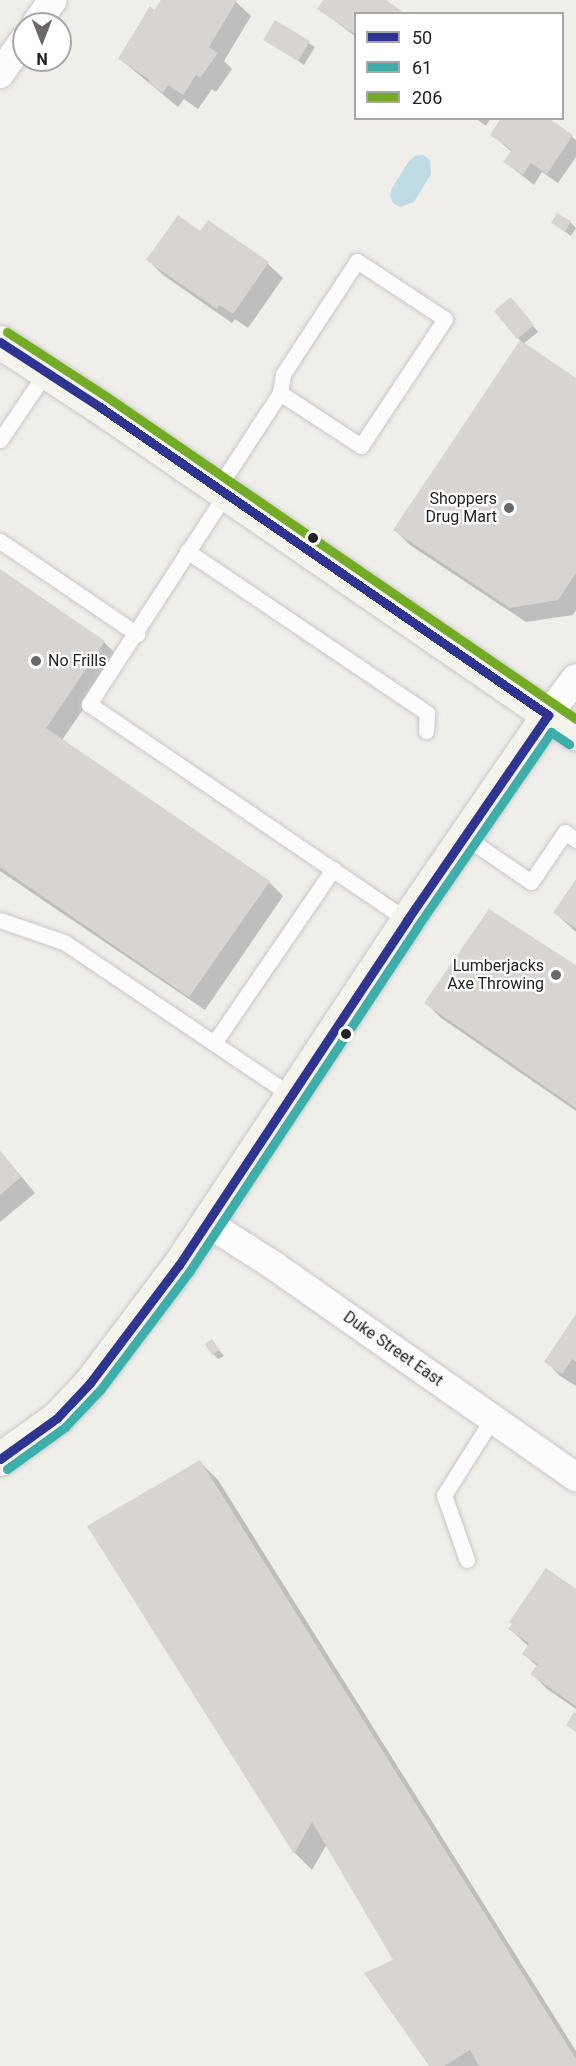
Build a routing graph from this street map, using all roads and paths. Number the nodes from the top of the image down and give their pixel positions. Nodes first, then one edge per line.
1 (12, 57) edge
2 (0, 74) edge
3 (0, 342) edge
4 (46, 372) junction
5 (280, 393) junction
6 (0, 440) edge
7 (222, 491) junction
8 (0, 541) edge
9 (187, 551) junction
10 (137, 634) junction
11 (576, 678) edge
12 (548, 715) junction
13 (426, 731) dead end
14 (576, 734) edge
15 (464, 836) junction
16 (576, 840) edge
17 (333, 869) junction
18 (0, 920) edge
19 (406, 920) junction
20 (214, 1043) junction
21 (291, 1095) junction
22 (208, 1224) junction
23 (492, 1419) junction
24 (0, 1459) edge
25 (576, 1476) edge
26 (467, 1560) dead end

1 - 2 street
3 - 4 main road
4 - 6 lane
4 - 7 main road
5 - 5 lane
5 - 7 lane
7 - 9 lane
7 - 12 main road
8 - 10 lane
9 - 10 lane
9 - 13 lane
10 - 17 lane
11 - 12 street
12 - 14 main road
12 - 15 main road
15 - 16 lane
15 - 19 main road
17 - 19 lane
17 - 20 lane
18 - 20 lane
19 - 21 main road
20 - 21 lane
21 - 22 main road
22 - 23 street, Duke Street East
22 - 24 main road
23 - 25 street, Duke Street East
23 - 26 lane

